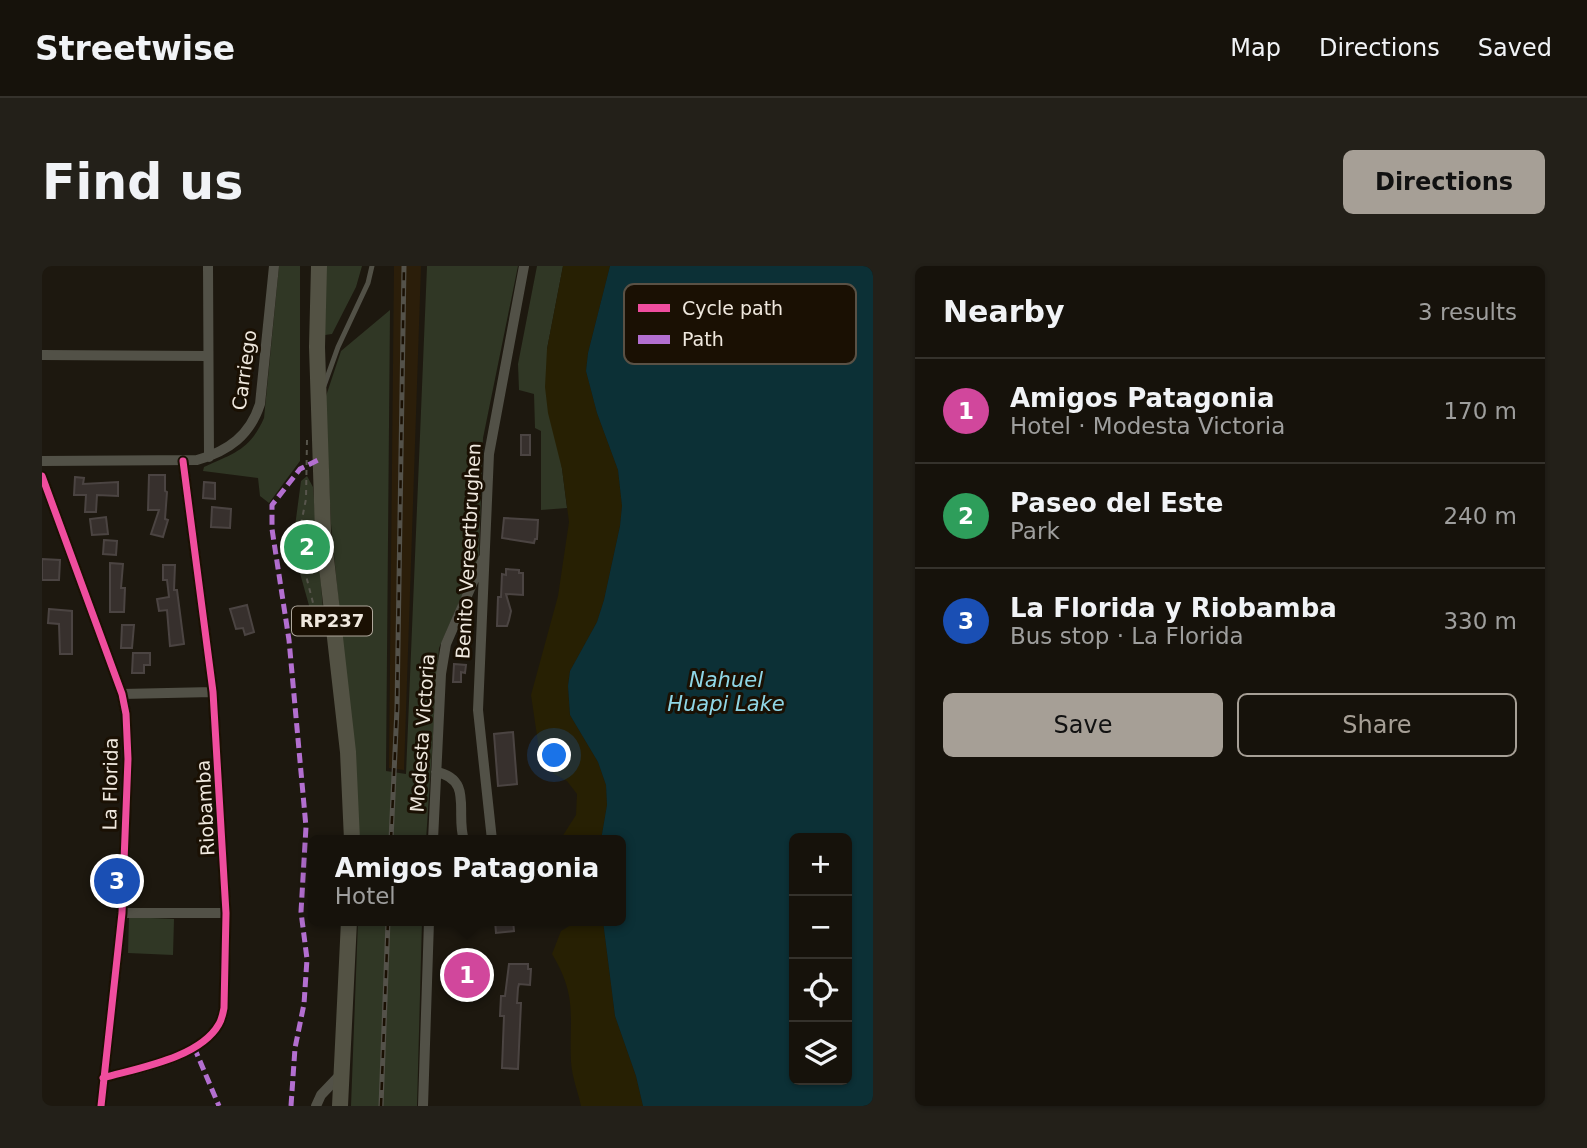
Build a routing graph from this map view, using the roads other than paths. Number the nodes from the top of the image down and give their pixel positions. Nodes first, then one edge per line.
1 (208, 266) edge
2 (274, 266) edge
3 (319, 266) edge
4 (372, 266) edge
5 (524, 266) edge
6 (317, 347) junction
7 (338, 347) junction
8 (42, 355) edge
9 (208, 356) junction
10 (318, 402) junction
11 (209, 457) junction
12 (42, 461) edge
13 (183, 461) junction
14 (42, 476) edge
15 (486, 553) junction
16 (213, 692) junction
17 (122, 694) junction
18 (436, 772) junction
19 (352, 835) edge
20 (433, 835) edge
21 (463, 835) edge
22 (491, 835) edge
23 (122, 913) junction
24 (226, 913) junction
25 (349, 926) edge
26 (429, 926) edge
27 (342, 1074) junction
28 (103, 1078) junction
29 (101, 1106) edge
30 (316, 1106) edge
31 (340, 1106) edge
32 (423, 1106) edge

1 - 9 street
2 - 11 street, Carriego
3 - 6 main road, RP237
4 - 7 lane
5 - 15 street, Benito Vereertbrughen
6 - 7 lane
6 - 10 main road, RP237
7 - 10 lane
8 - 9 street
9 - 11 street
10 - 19 main road, RP237
11 - 13 street
12 - 13 street
13 - 16 street, Riobamba
14 - 17 street, La Florida
15 - 18 street, Modesta Victoria
15 - 22 street, Benito Vereertbrughen
16 - 17 street
16 - 24 street, Riobamba
17 - 23 street, La Florida
18 - 20 street, Modesta Victoria
18 - 21 street
23 - 24 street
23 - 28 street, La Florida
24 - 28 street, Riobamba
25 - 27 main road
26 - 32 street
27 - 30 street
27 - 31 main road
28 - 29 street, La Florida

